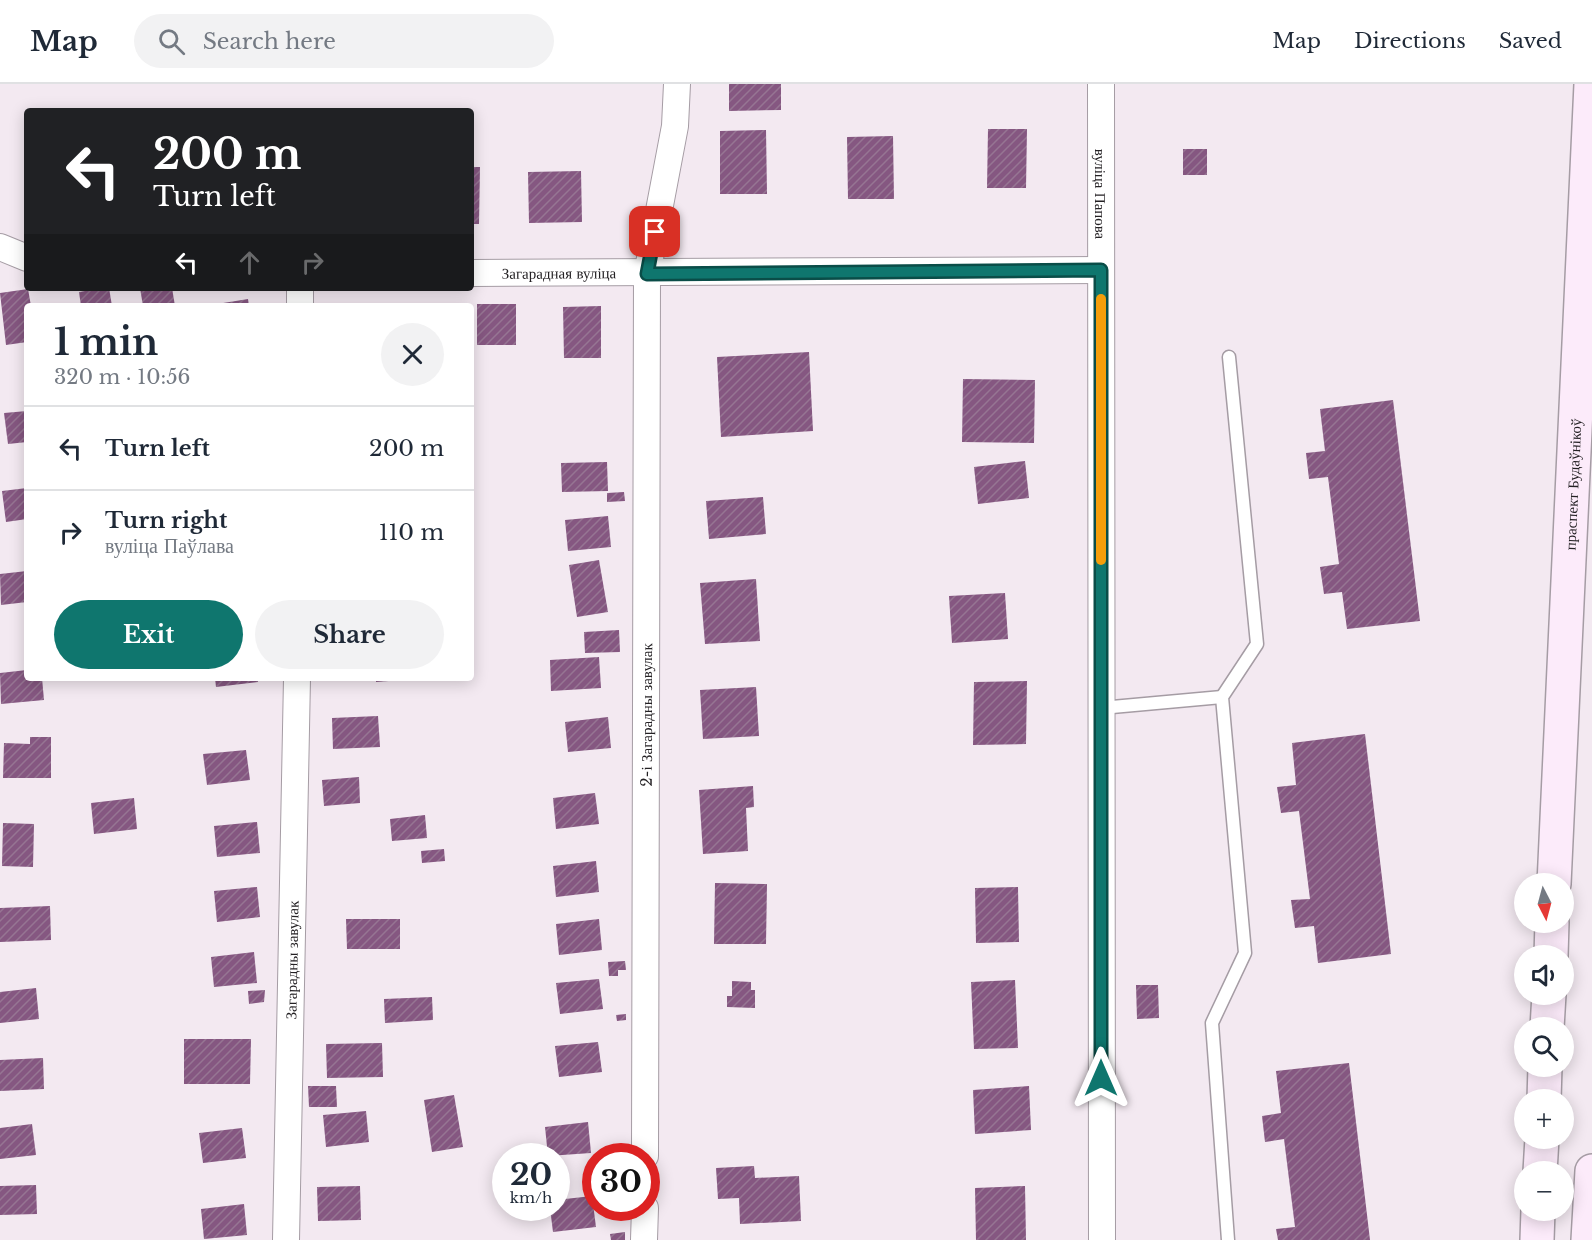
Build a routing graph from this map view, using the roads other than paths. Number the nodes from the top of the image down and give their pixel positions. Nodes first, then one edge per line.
1 (677, 84) edge
2 (1101, 84) edge
3 (1591, 84) edge
4 (0, 247) edge
5 (24, 257) edge
6 (1101, 270) junction
7 (474, 273) edge
8 (647, 274) junction
9 (1229, 357) dead end
10 (297, 681) edge
11 (1222, 697) junction
12 (1101, 708) junction
13 (1555, 873) edge
14 (645, 1143) edge
15 (1592, 1171) edge
16 (645, 1221) edge
17 (1538, 1221) edge
18 (286, 1240) edge
19 (644, 1240) edge
20 (1102, 1240) edge
21 (1228, 1240) edge
22 (1537, 1240) edge
23 (1588, 1240) edge

1 - 8 street, 2-і Загарадны завулак
2 - 6 street, вуліца Папова
3 - 13 main road, праспект Будаўнікоў
4 - 5 street
6 - 8 street, Загарадная вуліца
6 - 12 street, вуліца Папова
7 - 8 street, Загарадная вуліца
8 - 14 street, 2-і Загарадны завулак
9 - 11 lane
10 - 18 street, Загарадны завулак
11 - 12 lane
11 - 21 lane
12 - 20 street, вуліца Папова
15 - 23 main road
16 - 19 street
17 - 22 main road

